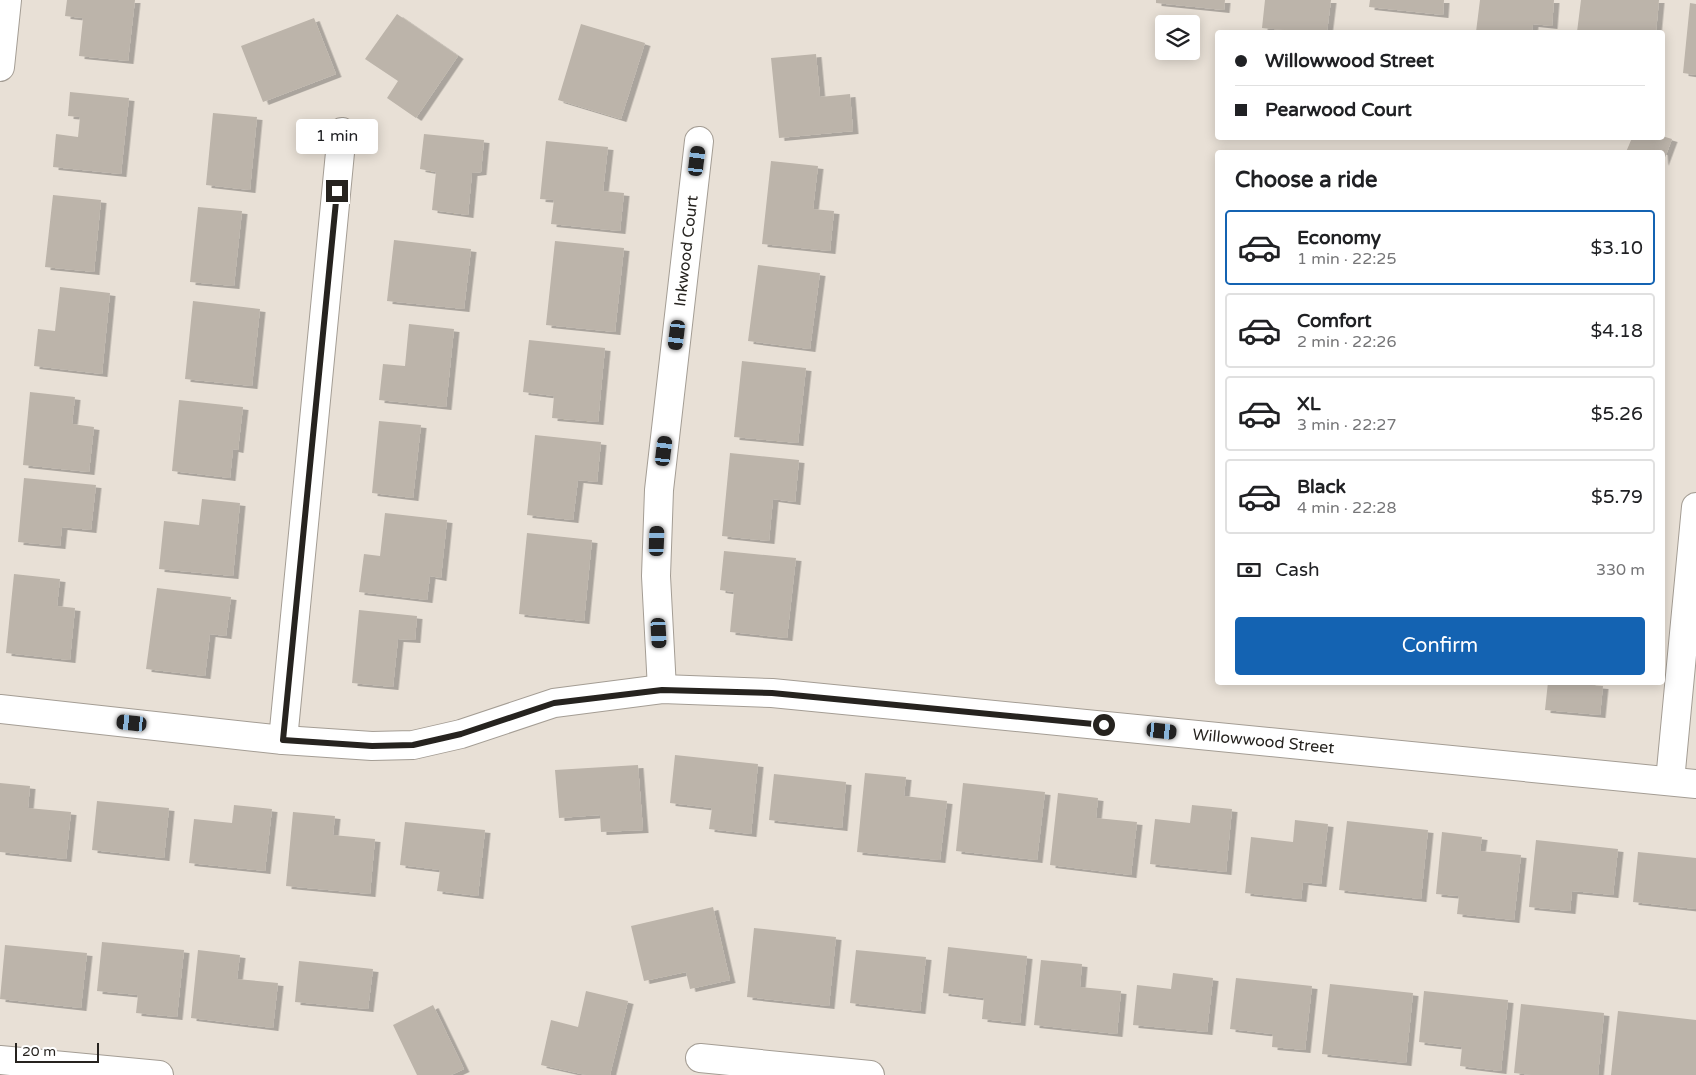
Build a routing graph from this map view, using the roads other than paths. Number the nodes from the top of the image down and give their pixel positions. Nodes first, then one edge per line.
1 (6, 0) edge
2 (0, 67) edge
3 (342, 132) dead end
4 (699, 141) dead end
5 (1696, 507) edge
6 (662, 690) junction
7 (0, 709) edge
8 (283, 740) junction
9 (1683, 783) edge
10 (700, 1058) dead end
11 (0, 1060) edge
12 (159, 1075) edge
13 (870, 1075) edge

1 - 2 street
3 - 8 street
4 - 6 street, Inkwood Court
5 - 9 street
6 - 8 street, Willowwood Street
6 - 9 street, Willowwood Street
7 - 8 street, Willowwood Street
10 - 13 street
11 - 12 street

